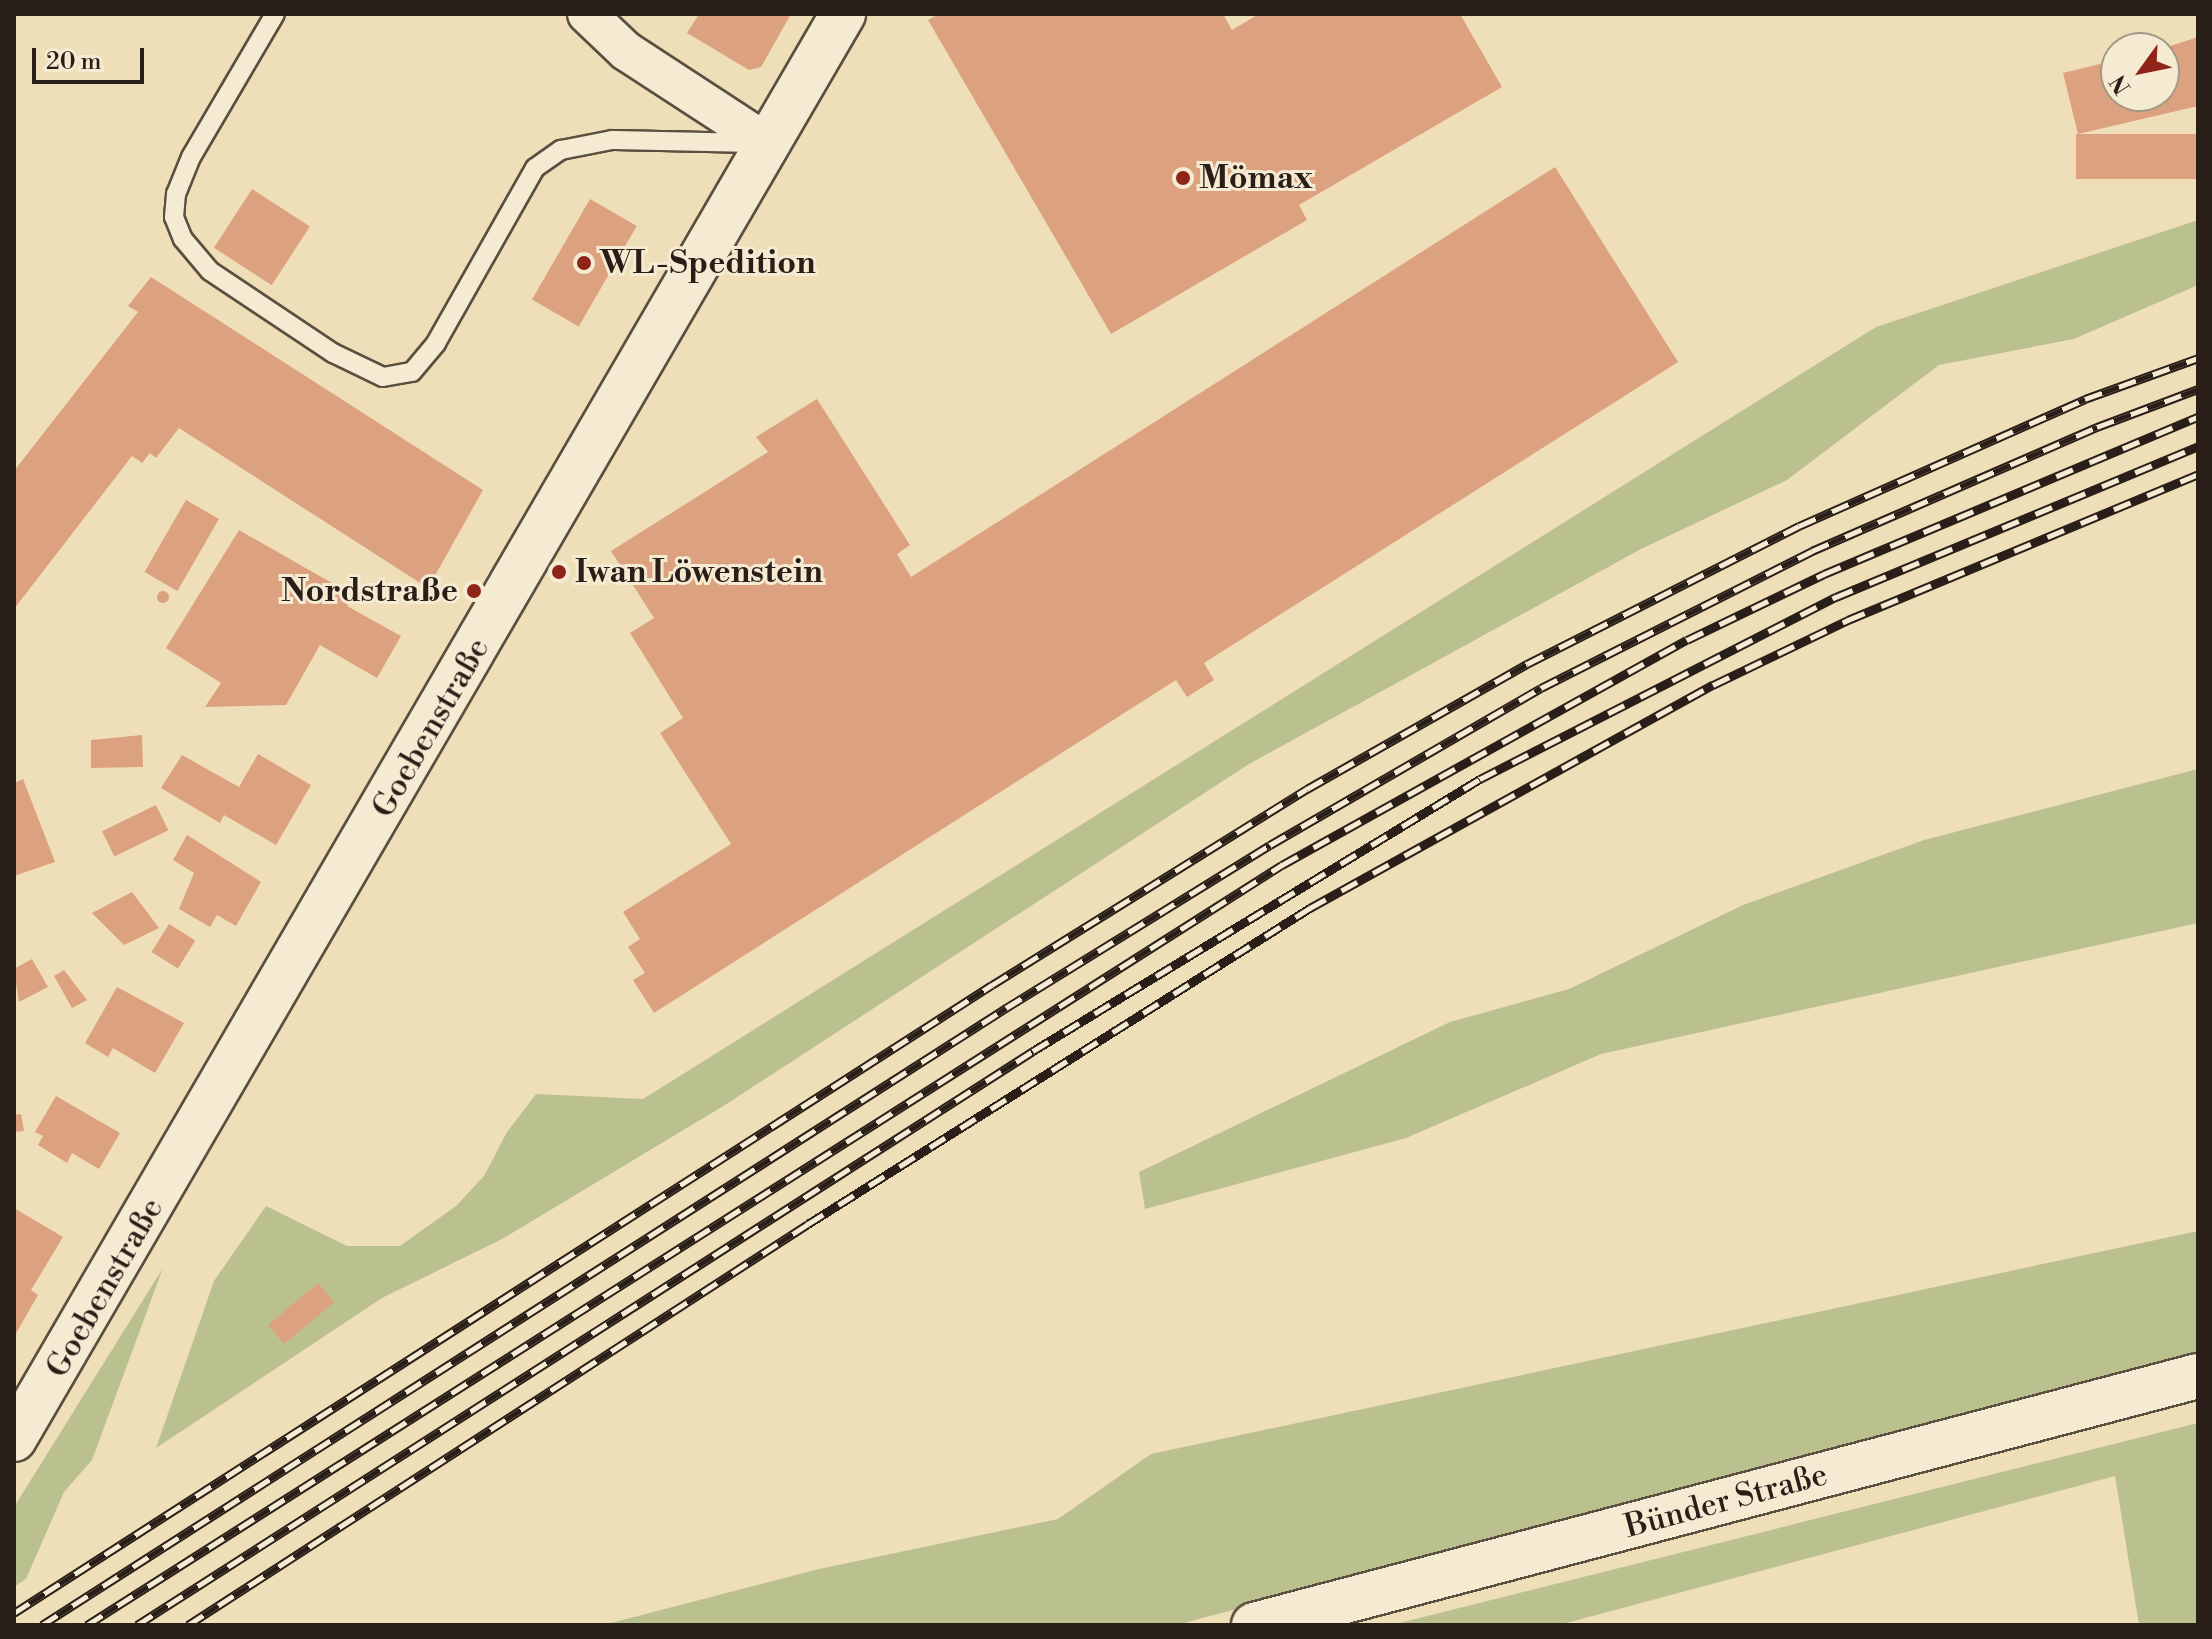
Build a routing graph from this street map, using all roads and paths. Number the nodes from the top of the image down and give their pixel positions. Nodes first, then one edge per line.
1 (275, 14) edge
2 (587, 14) edge
3 (843, 14) edge
4 (767, 143) junction
5 (2198, 1376) edge
6 (14, 1439) edge
7 (1254, 1625) edge

1 - 4 lane
2 - 4 street
3 - 4 street, Goebenstraße
4 - 6 street, Goebenstraße
5 - 7 street, Bünder Straße

